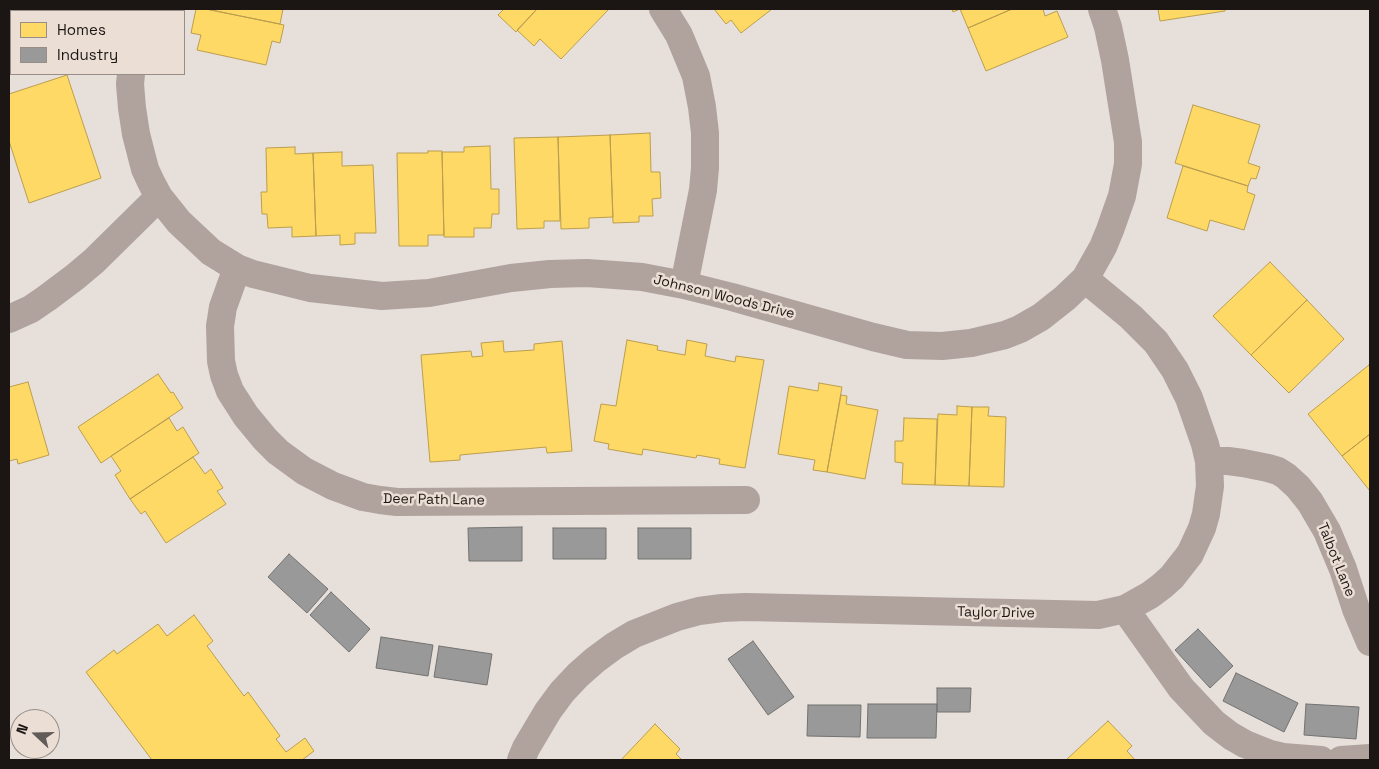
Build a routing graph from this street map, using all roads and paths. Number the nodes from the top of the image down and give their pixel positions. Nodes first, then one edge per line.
1 (663, 9) edge
2 (1102, 9) edge
3 (130, 75) edge
4 (159, 197) junction
5 (237, 268) junction
6 (1085, 279) junction
7 (684, 284) junction
8 (9, 319) edge
9 (1208, 461) junction
10 (746, 500) dead end
11 (1125, 609) junction
12 (1370, 642) edge
13 (1370, 758) edge
14 (521, 760) edge
15 (1320, 760) edge
16 (1341, 760) edge

1 - 7 street
2 - 6 street, Johnson Woods Drive
3 - 4 street, Johnson Woods Drive
4 - 5 street, Johnson Woods Drive
4 - 8 street
5 - 7 street, Johnson Woods Drive
5 - 10 street, Deer Path Lane
6 - 7 street, Johnson Woods Drive
6 - 9 street, Taylor Drive
9 - 11 street, Taylor Drive
9 - 12 street, Talbot Lane
11 - 14 street, Taylor Drive
11 - 15 street
13 - 16 street

